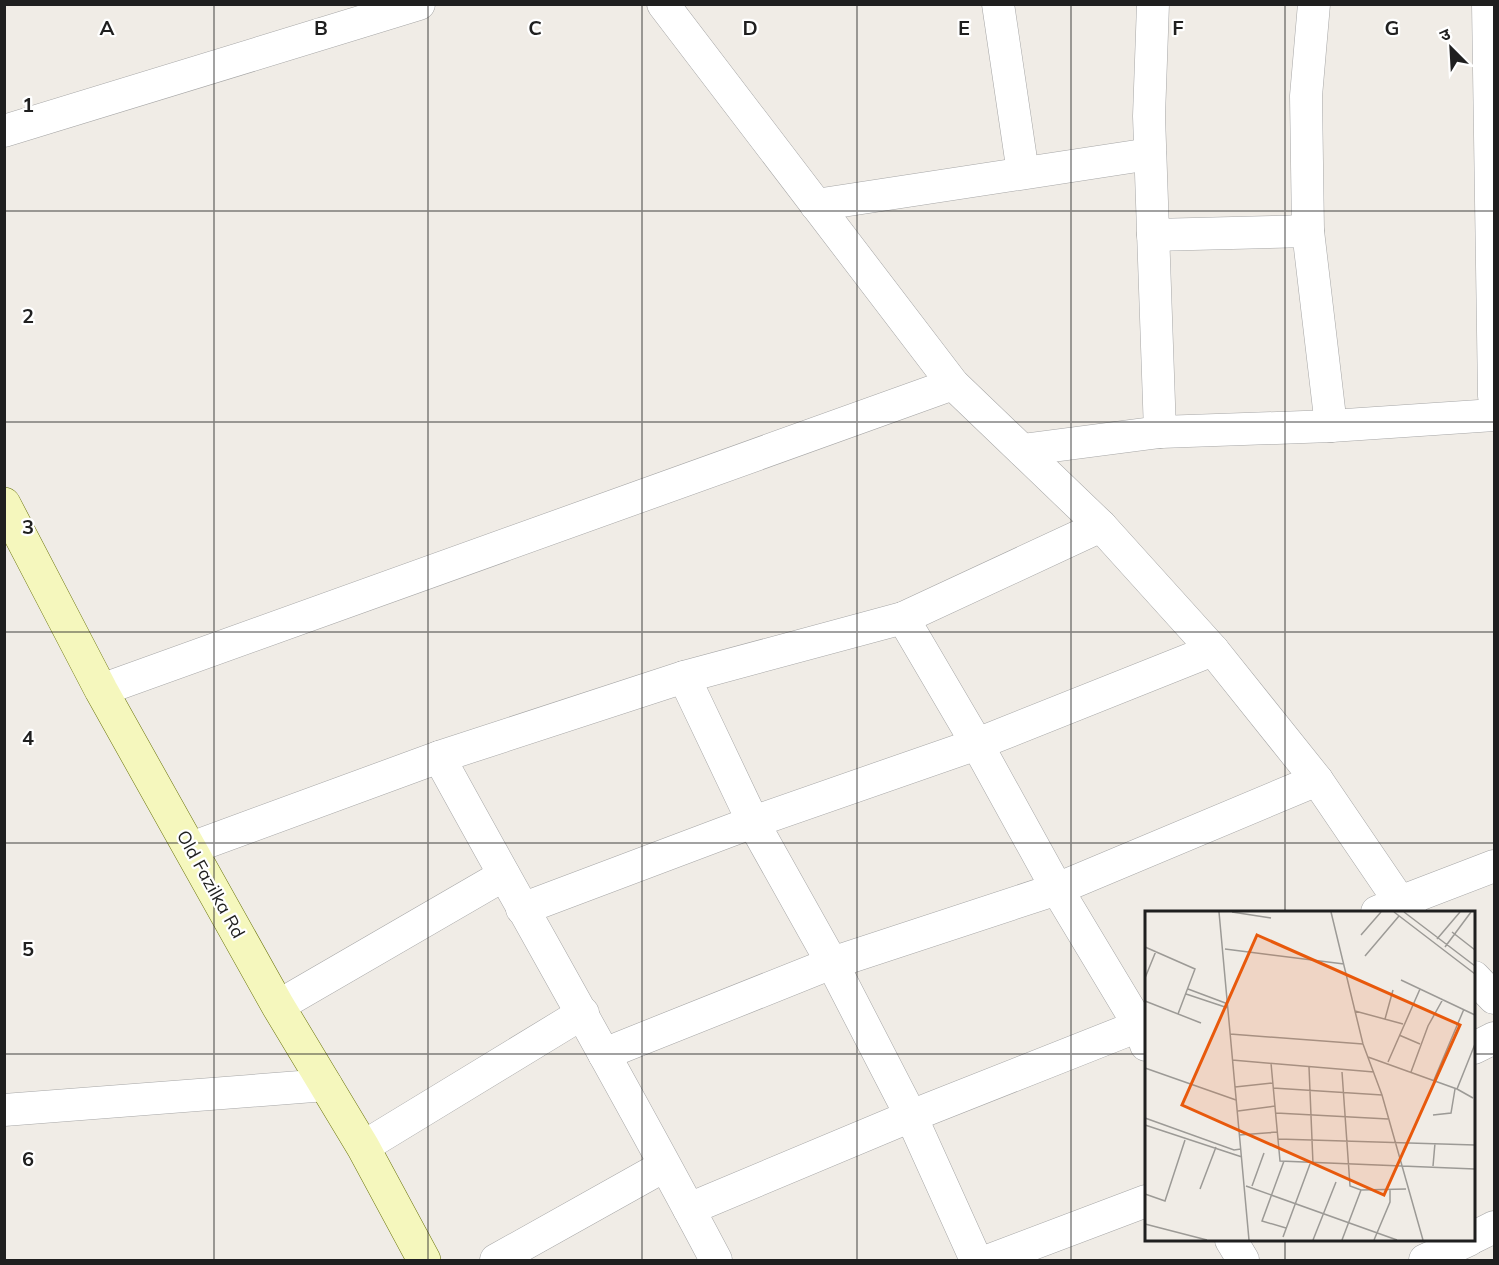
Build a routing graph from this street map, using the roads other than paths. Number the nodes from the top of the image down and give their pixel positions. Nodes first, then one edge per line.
1 (419, 4) edge
2 (663, 4) edge
3 (998, 4) edge
4 (1153, 4) edge
5 (1314, 4) edge
6 (1488, 4) edge
7 (4, 130) edge
8 (1150, 154) junction
9 (1023, 173) junction
10 (816, 205) junction
11 (1308, 231) junction
12 (1153, 235) junction
13 (953, 384) junction
14 (1494, 396) edge
15 (1494, 415) edge
16 (1331, 426) junction
17 (1160, 432) junction
18 (1022, 450) junction
19 (9, 520) edge
20 (1101, 526) junction
21 (903, 618) junction
22 (1213, 650) junction
23 (684, 677) junction
24 (101, 690) junction
25 (977, 744) junction
26 (440, 757) junction
27 (1317, 780) junction
28 (753, 822) junction
29 (191, 848) junction
30 (1494, 866) edge
31 (504, 875) junction
32 (1058, 890) junction
33 (522, 909) junction
34 (1396, 909) edge
35 (831, 963) junction
36 (1475, 979) edge
37 (1494, 998) edge
38 (278, 1006) junction
39 (583, 1013) junction
40 (1144, 1032) edge
41 (1494, 1038) edge
42 (1475, 1047) edge
43 (604, 1054) junction
44 (326, 1085) junction
45 (4, 1110) edge
46 (911, 1116) junction
47 (363, 1147) junction
48 (664, 1166) junction
49 (1145, 1200) edge
50 (689, 1209) junction
51 (1494, 1227) edge
52 (1475, 1236) edge
53 (1232, 1241) edge
54 (1465, 1241) edge
55 (424, 1260) edge
56 (496, 1260) edge
57 (716, 1260) edge
58 (976, 1260) edge
59 (990, 1260) edge
60 (1243, 1260) edge
61 (1425, 1260) edge

1 - 7 street
2 - 10 street
3 - 9 street
4 - 8 street
5 - 11 street
6 - 14 street
8 - 9 street
8 - 12 street
9 - 10 street
10 - 13 street
11 - 12 street
11 - 16 street
12 - 17 street
13 - 18 street
13 - 24 street
15 - 16 street
16 - 17 street
17 - 18 street
18 - 20 street
19 - 24 main road, Old Fazilka Rd
20 - 21 street
20 - 22 street
21 - 23 street
21 - 25 street
22 - 25 street
22 - 27 street
23 - 26 street
23 - 28 street
24 - 29 main road, Old Fazilka Rd
25 - 28 street
25 - 32 street
26 - 29 street
26 - 31 street
27 - 32 street
27 - 34 street
28 - 33 street
28 - 35 street
29 - 38 main road, Old Fazilka Rd
30 - 34 street
31 - 33 street
31 - 38 street
32 - 35 street
32 - 40 street
33 - 39 street
35 - 43 street
35 - 46 street
36 - 37 street
38 - 44 main road, Old Fazilka Rd
39 - 43 street
39 - 47 street
40 - 46 street
41 - 42 street
43 - 48 street
44 - 45 street
44 - 47 main road, Old Fazilka Rd
46 - 50 street
46 - 58 street
47 - 55 main road, Old Fazilka Rd
48 - 50 street
48 - 56 street
49 - 59 street
50 - 57 street
51 - 52 street
53 - 60 street
54 - 61 street

